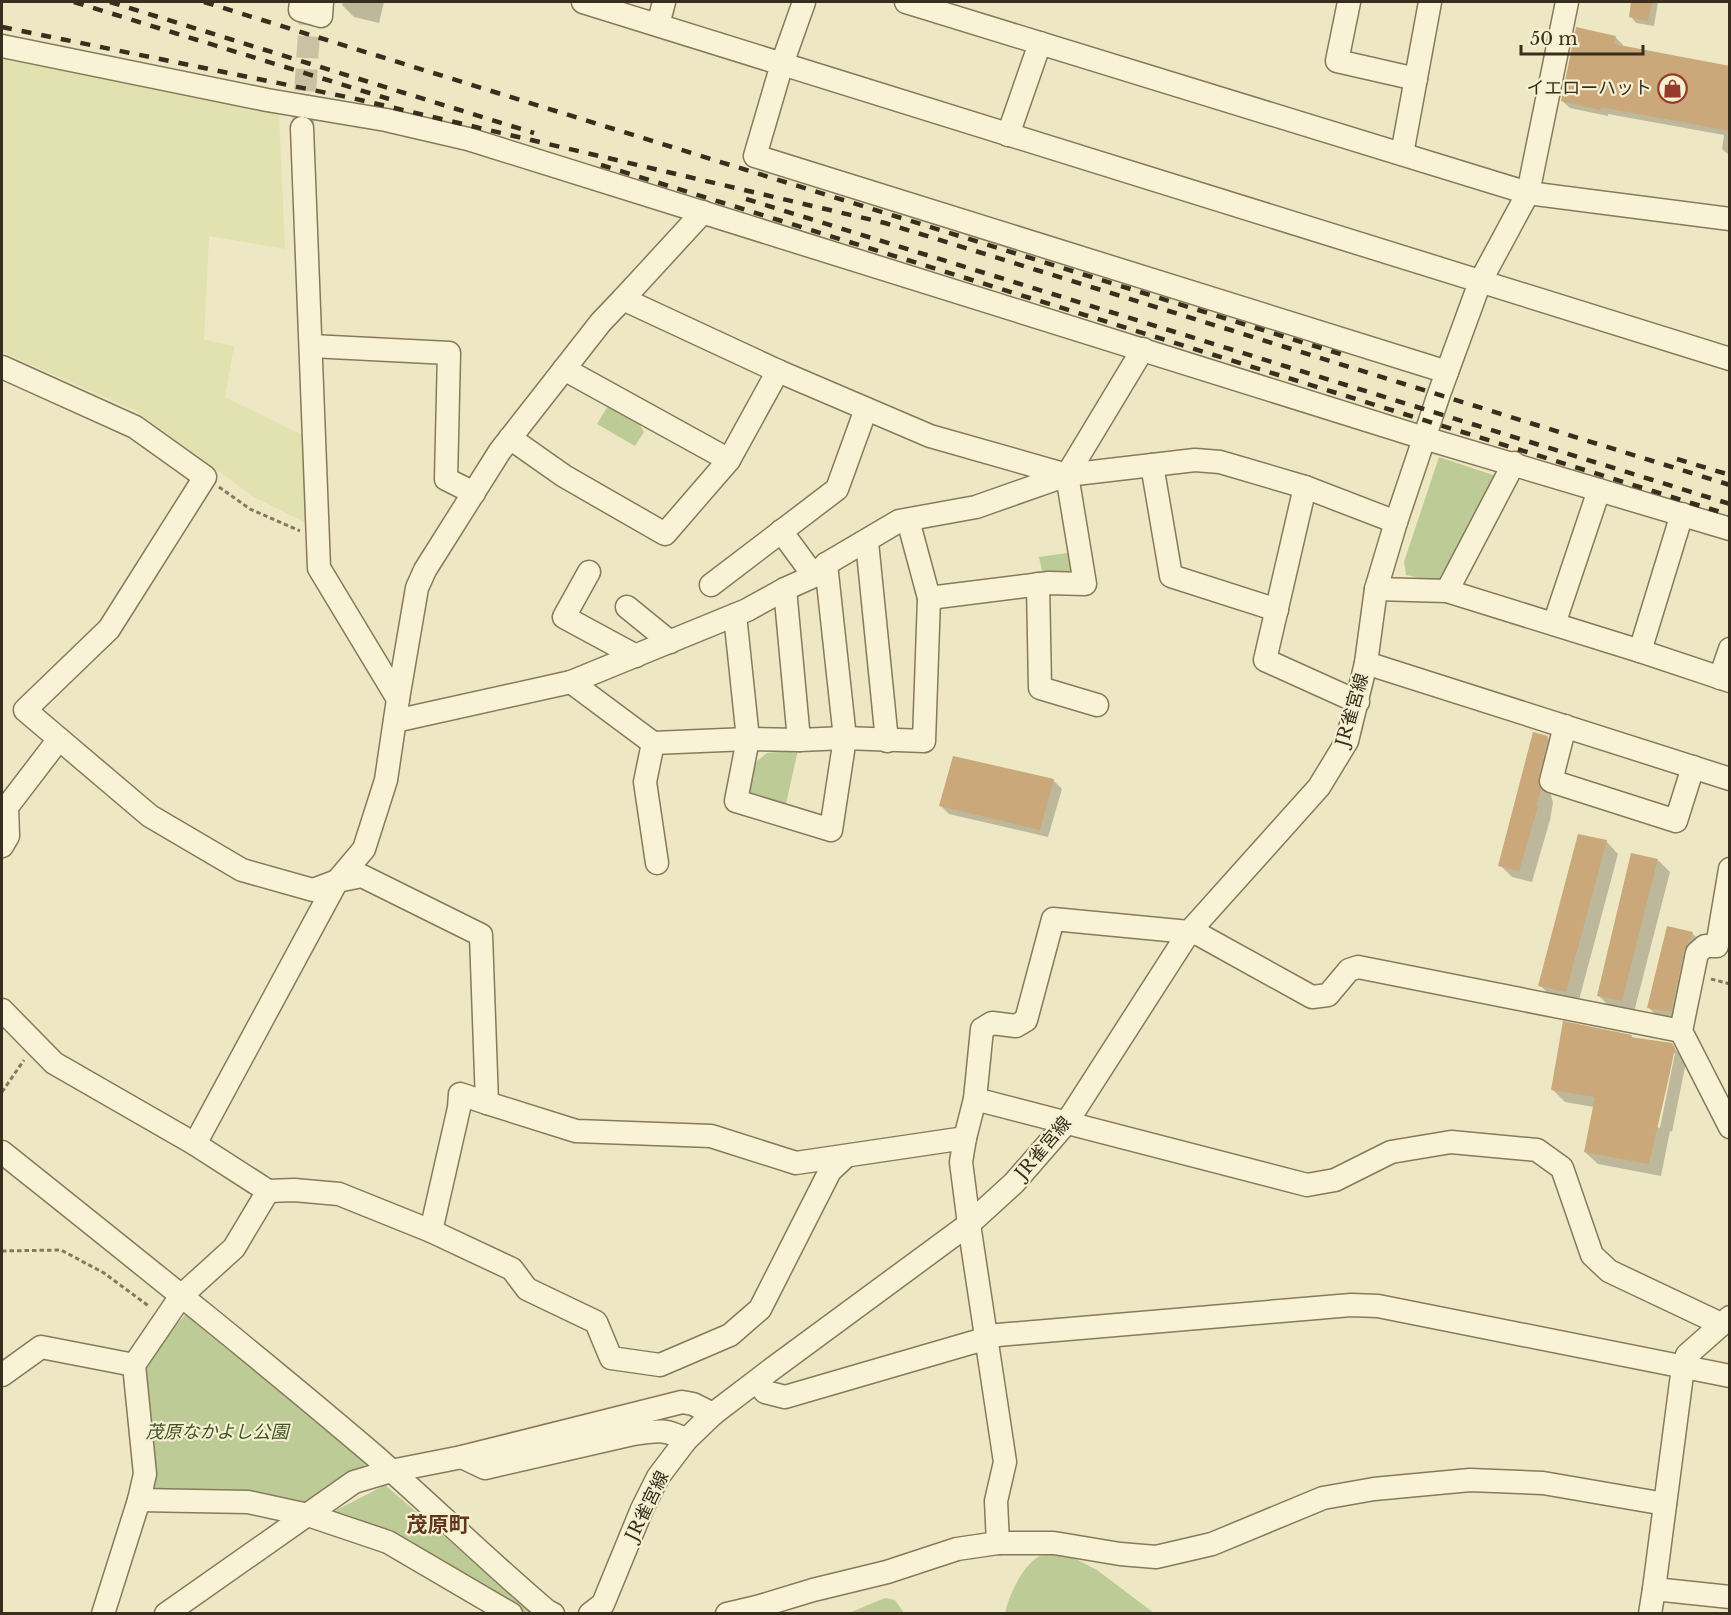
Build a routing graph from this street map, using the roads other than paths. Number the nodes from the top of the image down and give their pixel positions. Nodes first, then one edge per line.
1 (301, 2) edge
2 (322, 2) edge
3 (583, 2) edge
4 (664, 2) edge
5 (804, 2) edge
6 (906, 2) edge
7 (1349, 2) edge
8 (1430, 2) edge
9 (1567, 2) edge
10 (658, 25) junction
11 (1040, 43) junction
12 (2, 46) edge
13 (782, 64) junction
14 (1416, 79) junction
15 (290, 104) junction
16 (314, 108) junction
17 (302, 128) tunnel mouth
18 (1008, 135) junction
19 (1401, 154) junction
20 (1528, 193) junction
21 (704, 212) junction
22 (1730, 219) edge
23 (1480, 282) junction
24 (623, 299) junction
25 (309, 307) junction
26 (310, 346) junction
27 (1143, 349) junction
28 (1730, 359) edge
29 (2, 367) edge
30 (564, 369) junction
31 (778, 371) junction
32 (1447, 372) junction
33 (866, 409) junction
34 (510, 438) junction
35 (1424, 438) junction
36 (729, 460) junction
37 (1514, 463) junction
38 (1152, 465) junction
39 (1067, 475) junction
40 (1305, 487) junction
41 (1599, 490) junction
42 (474, 493) junction
43 (1682, 514) junction
44 (908, 520) junction
45 (1396, 522) junction
46 (1730, 529) edge
47 (781, 531) junction
48 (867, 542) junction
49 (820, 570) junction
50 (589, 572) dead end
51 (1038, 584) junction
52 (711, 585) dead end
53 (1376, 589) junction
54 (785, 590) junction
55 (1447, 591) junction
56 (929, 598) junction
57 (627, 608) dead end
58 (1277, 610) junction
59 (735, 615) junction
60 (1554, 624) junction
61 (670, 642) junction
62 (1730, 649) edge
63 (1640, 651) junction
64 (636, 656) junction
65 (1366, 663) junction
66 (1725, 680) edge
67 (571, 682) junction
68 (1358, 702) junction
69 (1097, 705) dead end
70 (397, 710) junction
71 (1566, 726) junction
72 (845, 738) junction
73 (59, 739) junction
74 (748, 739) junction
75 (799, 740) junction
76 (887, 741) junction
77 (653, 743) junction
78 (1693, 767) junction
79 (1730, 779) edge
80 (2, 846) edge
81 (657, 863) dead end
82 (1730, 869) edge
83 (337, 882) junction
84 (1727, 901) edge
85 (1189, 932) junction
86 (2, 1010) edge
87 (1681, 1031) junction
88 (975, 1100) junction
89 (487, 1103) junction
90 (1068, 1122) junction
91 (1730, 1127) edge
92 (965, 1138) junction
93 (195, 1144) junction
94 (2, 1152) edge
95 (845, 1157) junction
96 (268, 1191) junction
97 (969, 1224) junction
98 (431, 1231) junction
99 (182, 1296) junction
100 (1725, 1320) edge
101 (986, 1338) junction
102 (134, 1365) junction
103 (1683, 1367) junction
104 (2, 1375) edge
105 (1730, 1376) edge
106 (757, 1381) junction
107 (713, 1414) junction
108 (686, 1440) junction
109 (462, 1457) junction
110 (391, 1471) junction
111 (139, 1500) junction
112 (1665, 1504) junction
113 (308, 1515) junction
114 (998, 1543) junction
115 (1654, 1589) junction
116 (1730, 1597) edge
117 (103, 1614) edge
118 (166, 1614) edge
119 (511, 1614) edge
120 (553, 1614) edge
121 (590, 1614) edge
122 (727, 1614) edge
123 (1650, 1614) edge

1 - 2 street
3 - 10 street
4 - 10 street
5 - 13 street
6 - 11 street
7 - 14 street
8 - 14 street
9 - 20 street, JR雀宮線
10 - 13 street
11 - 18 street
11 - 19 street
12 - 15 street
13 - 18 street
13 - 32 street
14 - 19 street
15 - 16 street
15 - 25 street
16 - 21 street
16 - 25 street
17 - 25 street
18 - 23 street
19 - 20 street
20 - 22 street
20 - 23 street, JR雀宮線
21 - 24 street
21 - 27 street
23 - 28 street
23 - 32 street, JR雀宮線
24 - 30 street
24 - 31 street
25 - 26 street
26 - 42 street
26 - 70 street
27 - 35 street
27 - 39 street
29 - 73 street
30 - 34 street
30 - 36 street
31 - 33 street
31 - 36 street
32 - 35 street, JR雀宮線
33 - 39 street
33 - 47 street
34 - 36 street
34 - 42 street
35 - 37 street
35 - 45 street, JR雀宮線
37 - 41 street
37 - 55 street
38 - 39 street
38 - 40 street
38 - 58 street
39 - 44 street
39 - 51 street
40 - 45 street
40 - 58 street
41 - 43 street
41 - 60 street
42 - 70 street
43 - 46 street
43 - 63 street
44 - 48 street
44 - 56 street
45 - 53 street, JR雀宮線
47 - 49 street
47 - 52 street
48 - 49 street
48 - 76 street
49 - 54 street
49 - 72 street
50 - 64 street
51 - 56 street
51 - 69 street
53 - 55 street
53 - 65 street, JR雀宮線
54 - 59 street
54 - 75 street
55 - 60 street
56 - 76 street
57 - 61 street
58 - 68 street
59 - 61 street
59 - 74 street
60 - 63 street
61 - 64 street
62 - 66 street
63 - 66 street
64 - 67 street
65 - 68 street, JR雀宮線
65 - 71 street
67 - 70 street
67 - 77 street
68 - 85 street, JR雀宮線
70 - 83 street
71 - 78 street
71 - 78 street
72 - 74 street
72 - 75 street
72 - 76 street
73 - 80 street
73 - 83 street
74 - 75 street
74 - 77 street
77 - 81 street
78 - 79 street
82 - 84 street
83 - 89 street
83 - 93 street
84 - 87 street
85 - 87 street
85 - 88 street
85 - 90 street, JR雀宮線
86 - 93 street
87 - 91 street
88 - 90 street
88 - 92 street
89 - 95 street
89 - 98 street
90 - 97 street, JR雀宮線
90 - 100 street
92 - 95 street
92 - 97 street
93 - 96 street
94 - 99 street
95 - 98 street
96 - 98 street
96 - 99 street
97 - 101 street
97 - 106 street, JR雀宮線
99 - 102 street
99 - 110 street
100 - 103 street
101 - 103 street
101 - 106 street
101 - 114 street
102 - 104 street
102 - 111 street
103 - 105 street
103 - 112 street
106 - 107 street, JR雀宮線
107 - 108 street, JR雀宮線
107 - 109 street
108 - 109 street
108 - 121 street, JR雀宮線
109 - 110 street
110 - 113 street
110 - 120 street
111 - 113 street
111 - 117 street
112 - 114 street
112 - 115 street
113 - 118 street
113 - 119 street
114 - 122 street
115 - 116 street
115 - 123 street

